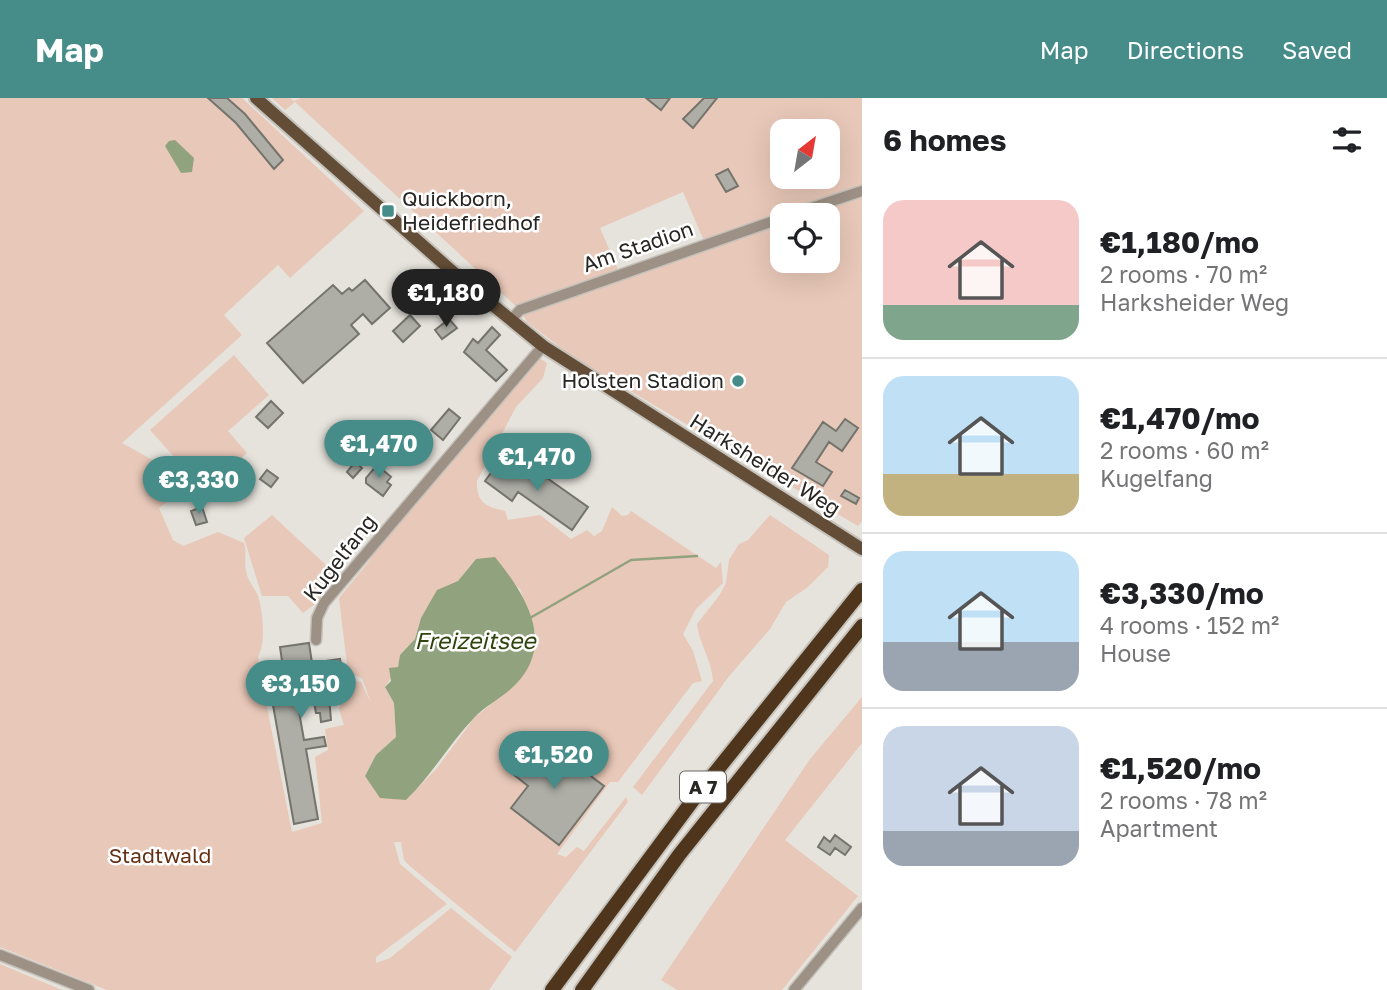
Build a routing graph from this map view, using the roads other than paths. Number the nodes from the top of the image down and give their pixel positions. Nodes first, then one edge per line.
1 (256, 98) edge
2 (862, 191) edge
3 (826, 203) edge
4 (770, 222) edge
5 (511, 320) junction
6 (543, 346) junction
7 (858, 546) edge
8 (862, 590) edge
9 (862, 626) edge
10 (316, 639) dead end
11 (862, 908) edge
12 (0, 955) edge
13 (89, 990) edge
14 (552, 990) edge
15 (582, 990) edge
16 (794, 990) edge

1 - 5 main road, Harksheider Weg
2 - 3 street
4 - 5 street, Am Stadion
5 - 6 main road, Harksheider Weg
6 - 7 main road, Harksheider Weg
6 - 10 street, Kugelfang
8 - 14 highway, A 7
9 - 15 highway, A 7
11 - 16 street
12 - 13 street

